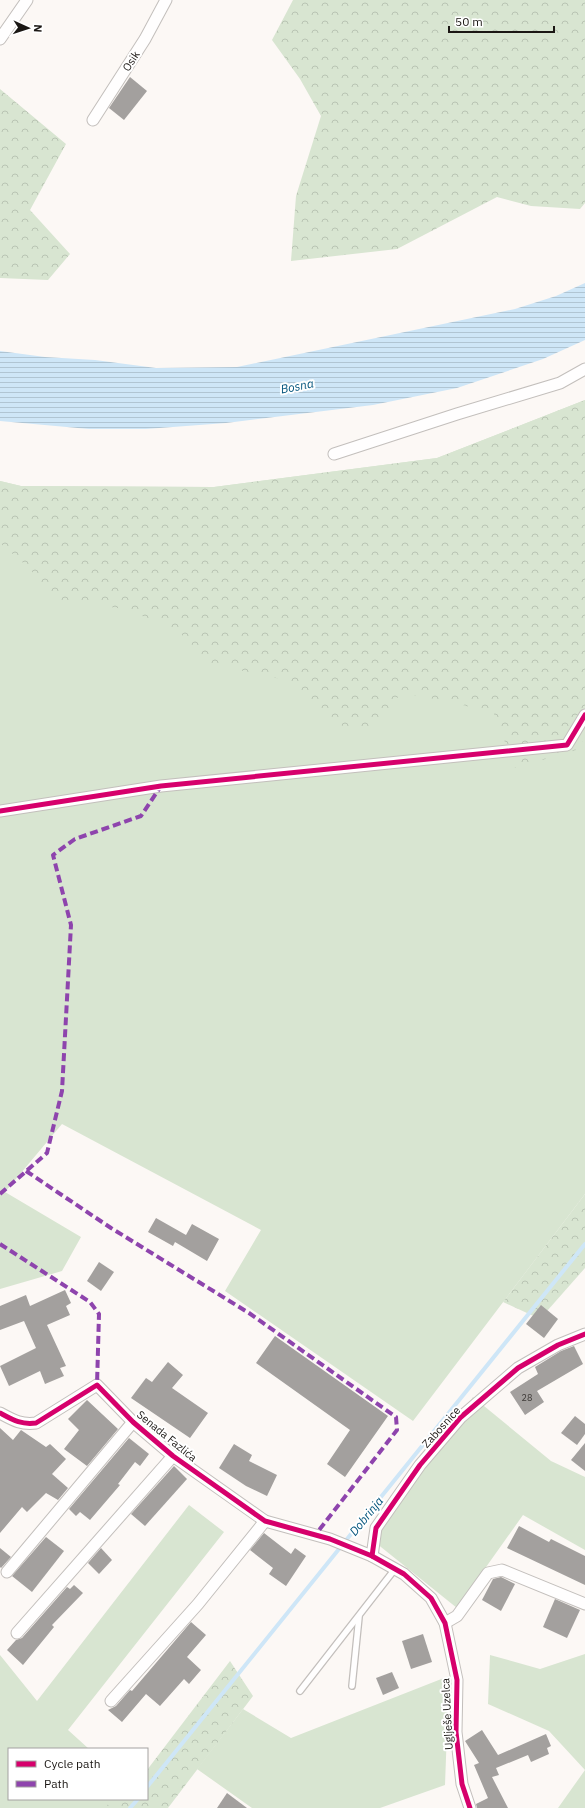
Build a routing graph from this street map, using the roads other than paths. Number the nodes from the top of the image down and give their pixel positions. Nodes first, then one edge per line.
1 (26, 0) edge
2 (166, 0) edge
3 (0, 39) edge
4 (93, 120) dead end
5 (585, 369) edge
6 (334, 454) dead end
7 (585, 715) edge
8 (0, 811) edge
9 (585, 1334) edge
10 (0, 1413) edge
11 (133, 1422) junction
12 (173, 1456) junction
13 (265, 1520) junction
14 (330, 1539) joint
15 (372, 1556) junction
16 (395, 1569) junction
17 (7, 1572) dead end
18 (585, 1604) edge
19 (359, 1616) junction
20 (445, 1623) junction
21 (16, 1633) dead end
22 (352, 1686) dead end
23 (300, 1691) dead end
24 (111, 1701) dead end
25 (470, 1808) edge

1 - 3 street
2 - 4 street, Osik
5 - 6 street
7 - 8 street
9 - 15 street, Zabosnice
10 - 11 street, Senada Fazlića
11 - 12 street, Senada Fazlića
11 - 17 street, Senada Fazlića
12 - 13 street, Senada Fazlića
12 - 21 street, Senada Fazlića
13 - 14 street, Senada Fazlića
13 - 24 street
14 - 15 street, Uglješe Uzelca
15 - 16 street, Uglješe Uzelca
16 - 19 lane
16 - 20 street, Uglješe Uzelca
18 - 20 street
19 - 22 lane
19 - 23 lane
20 - 25 street, Uglješe Uzelca

